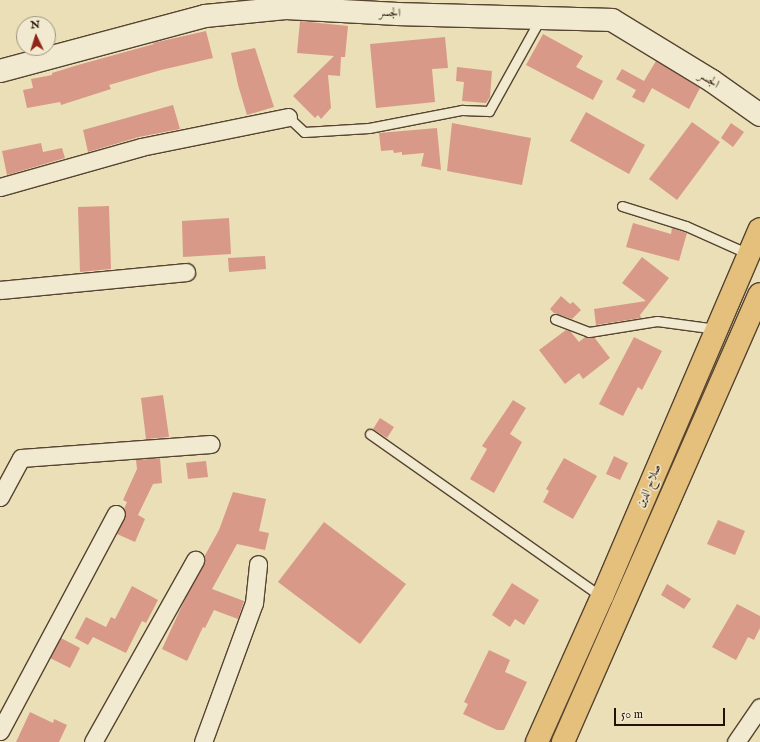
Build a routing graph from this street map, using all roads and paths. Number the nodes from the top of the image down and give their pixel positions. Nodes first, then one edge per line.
1 (541, 18) junction
2 (0, 71) edge
3 (760, 115) edge
4 (288, 116) joint
5 (0, 187) edge
6 (622, 206) dead end
7 (760, 228) edge
8 (749, 254) junction
9 (186, 272) dead end
10 (0, 290) edge
11 (760, 294) edge
12 (555, 319) dead end
13 (716, 329) junction
14 (370, 434) dead end
15 (210, 444) dead end
16 (0, 497) edge
17 (116, 514) dead end
18 (195, 560) dead end
19 (258, 564) dead end
20 (602, 597) junction
21 (760, 707) edge
22 (0, 731) edge
23 (93, 742) edge
24 (203, 742) edge
25 (537, 742) edge
26 (563, 742) edge
27 (736, 742) edge

1 - 2 street, الجسر
1 - 3 street, الجسر
1 - 4 lane
4 - 5 street
6 - 8 lane
7 - 8 highway, صلاح الدين
8 - 13 highway, صلاح الدين
9 - 10 street
11 - 26 highway, صلاح الدين
12 - 13 lane
13 - 20 highway, صلاح الدين
14 - 20 lane
15 - 16 street
17 - 22 street
18 - 23 street
19 - 24 street
20 - 25 highway, صلاح الدين
21 - 27 street

